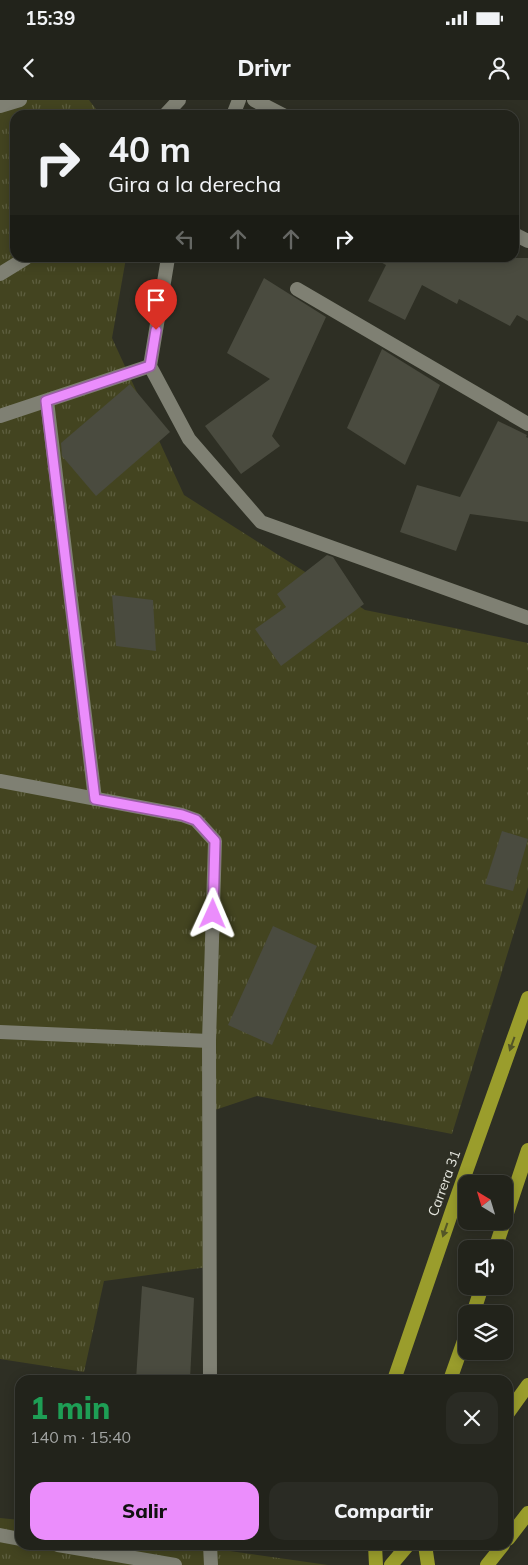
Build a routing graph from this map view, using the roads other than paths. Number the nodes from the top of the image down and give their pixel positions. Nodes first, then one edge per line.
1 (20, 100) edge
2 (179, 100) edge
3 (254, 100) edge
4 (0, 106) edge
5 (170, 110) edge
6 (273, 110) edge
7 (20, 262) edge
8 (167, 262) edge
9 (0, 274) edge
10 (297, 289) dead end
11 (150, 366) junction
12 (46, 401) junction
13 (0, 416) edge
14 (528, 424) edge
15 (528, 618) edge
16 (0, 780) edge
17 (95, 799) junction
18 (528, 998) edge
19 (0, 1032) edge
20 (209, 1041) junction
21 (528, 1150) edge
22 (498, 1240) edge
23 (458, 1358) edge
24 (210, 1375) edge
25 (396, 1375) edge
26 (452, 1375) edge
27 (528, 1385) edge
28 (513, 1406) edge
29 (528, 1513) edge
30 (513, 1532) edge
31 (0, 1535) edge
32 (15, 1537) edge
33 (87, 1550) edge
34 (210, 1550) edge
35 (375, 1550) edge
36 (404, 1550) edge
37 (426, 1550) edge
38 (499, 1550) edge
39 (175, 1565) edge
40 (210, 1565) edge
41 (376, 1565) edge
42 (391, 1565) edge
43 (428, 1565) edge
44 (487, 1565) edge

1 - 4 street
2 - 5 street
3 - 6 street
7 - 9 street
8 - 11 street
10 - 14 street
11 - 12 street
11 - 15 street
12 - 13 street
12 - 17 street
16 - 17 street
17 - 20 street
18 -> 25 highway, Carrera 31
19 - 20 street
20 - 24 street
21 - 22 highway
23 - 26 highway
27 - 28 highway
29 - 30 highway
31 - 32 street
33 - 39 street
34 - 40 street
35 - 41 highway
36 - 42 highway
37 - 43 highway
38 - 44 highway

